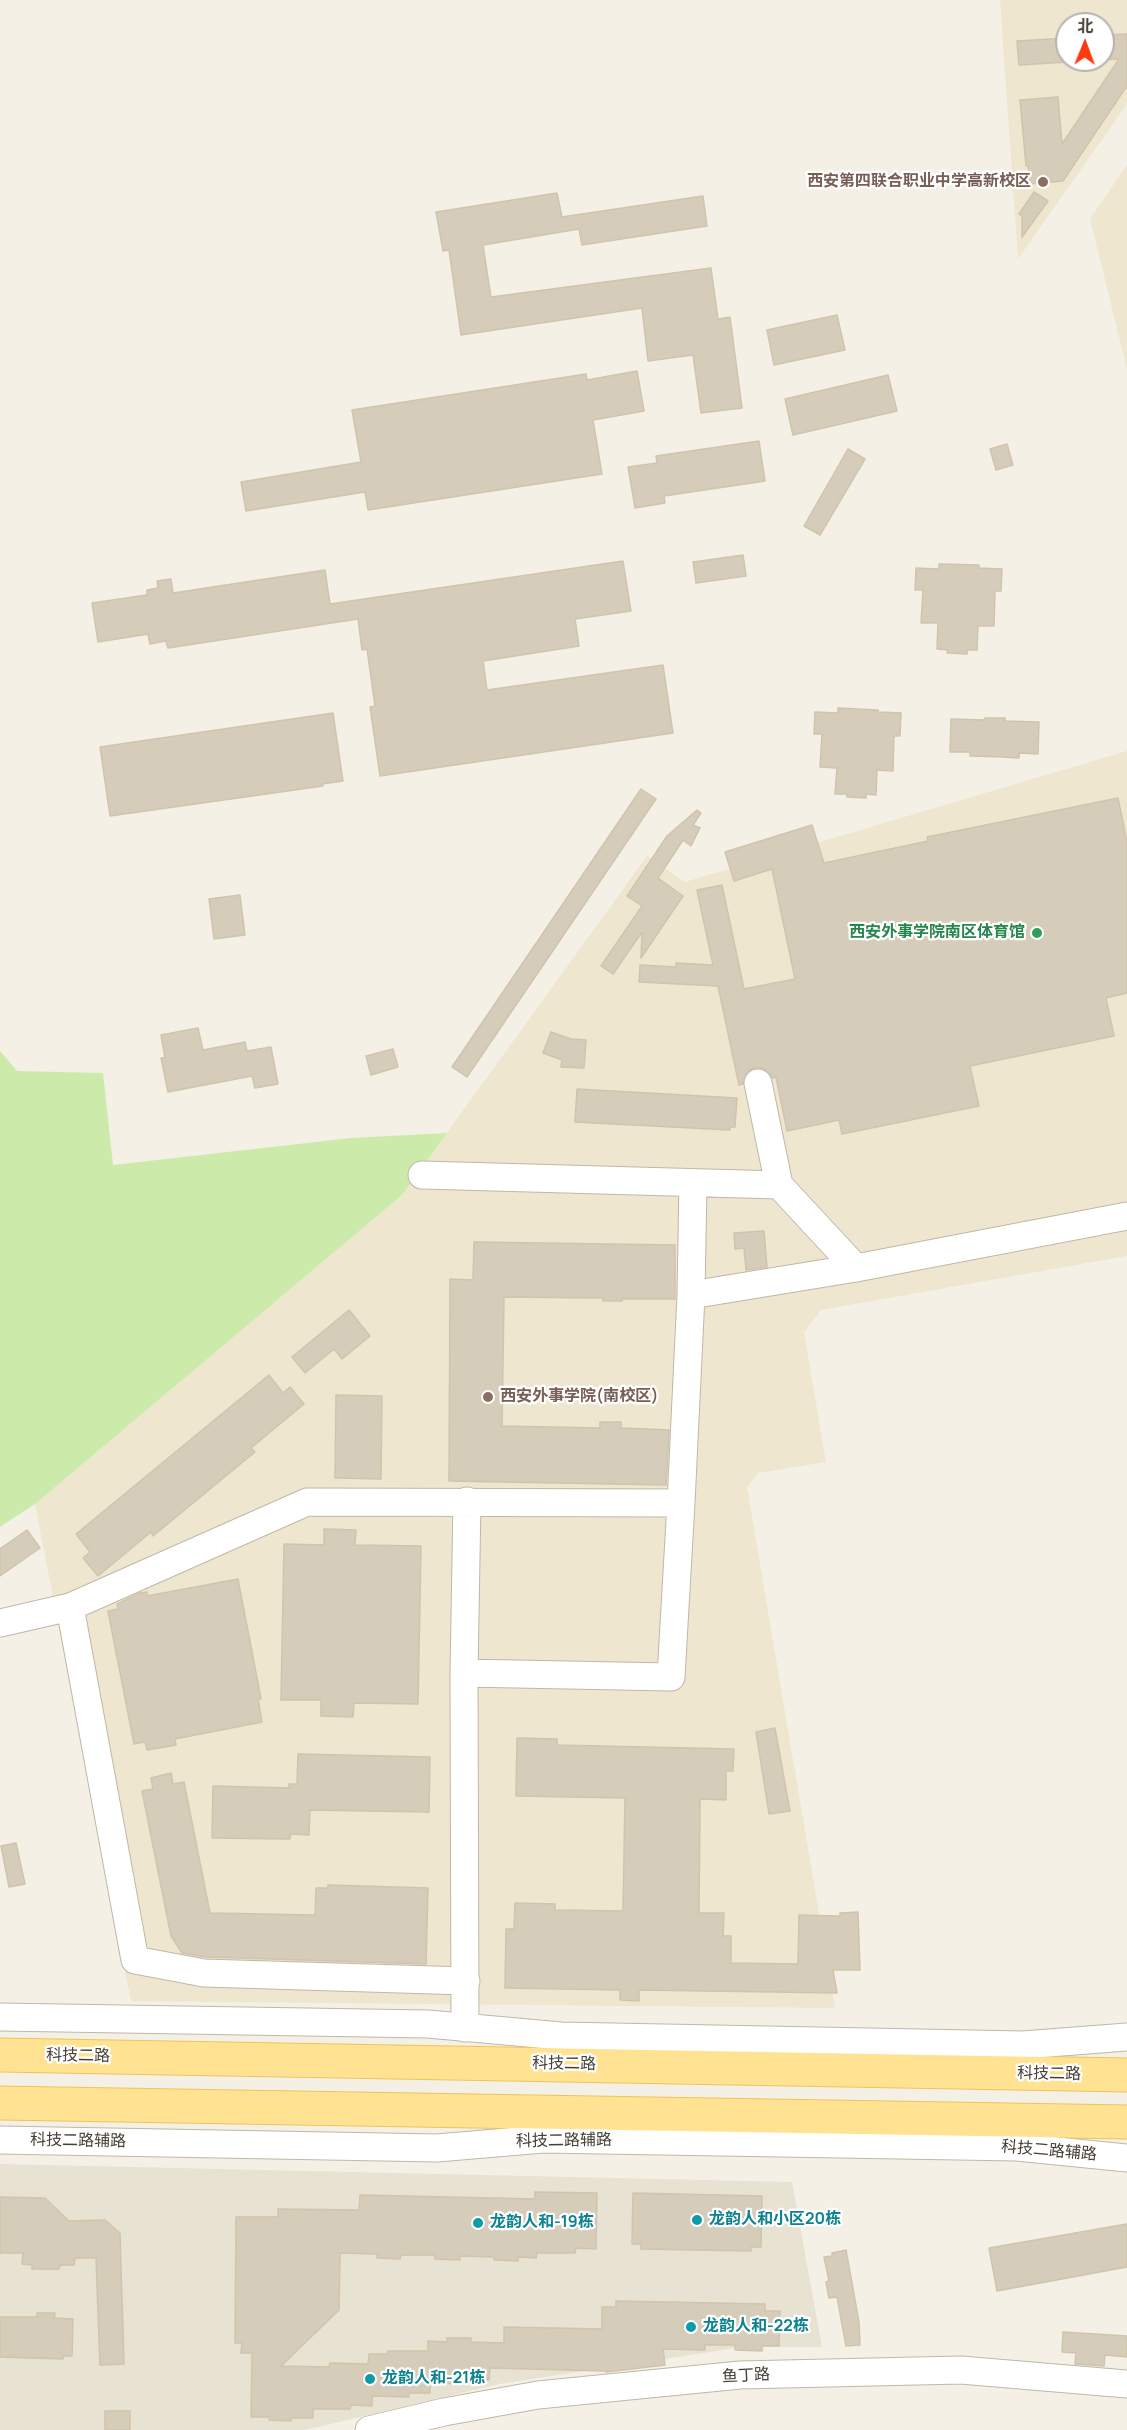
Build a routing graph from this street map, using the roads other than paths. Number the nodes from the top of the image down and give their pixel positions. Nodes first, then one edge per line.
1 (758, 1083) dead end
2 (422, 1175) dead end
3 (693, 1183) junction
4 (779, 1185) junction
5 (1127, 1216) edge
6 (856, 1268) junction
7 (691, 1295) junction
8 (467, 1501) junction
9 (681, 1503) junction
10 (70, 1607) junction
11 (0, 1623) edge
12 (464, 1673) junction
13 (465, 1981) junction
14 (0, 2017) edge
15 (465, 2028) junction
16 (1127, 2037) edge
17 (0, 2055) edge
18 (1127, 2075) edge
19 (0, 2103) edge
20 (1127, 2122) edge
21 (0, 2140) edge
22 (1127, 2158) edge
23 (1127, 2384) edge
24 (369, 2430) edge

1 - 4 street
2 - 3 street
3 - 4 street
3 - 7 street
4 - 6 street
5 - 6 street
6 - 7 street
7 - 9 street
8 - 9 street
8 - 10 street
8 - 12 street
9 - 12 street
10 - 11 street
10 - 13 street
12 - 13 street
13 - 15 street
14 - 15 street
15 - 16 street
17 - 18 main road, 科技二路
19 - 20 main road
21 - 22 street, 科技二路辅路
23 - 24 street, 鱼丁路

